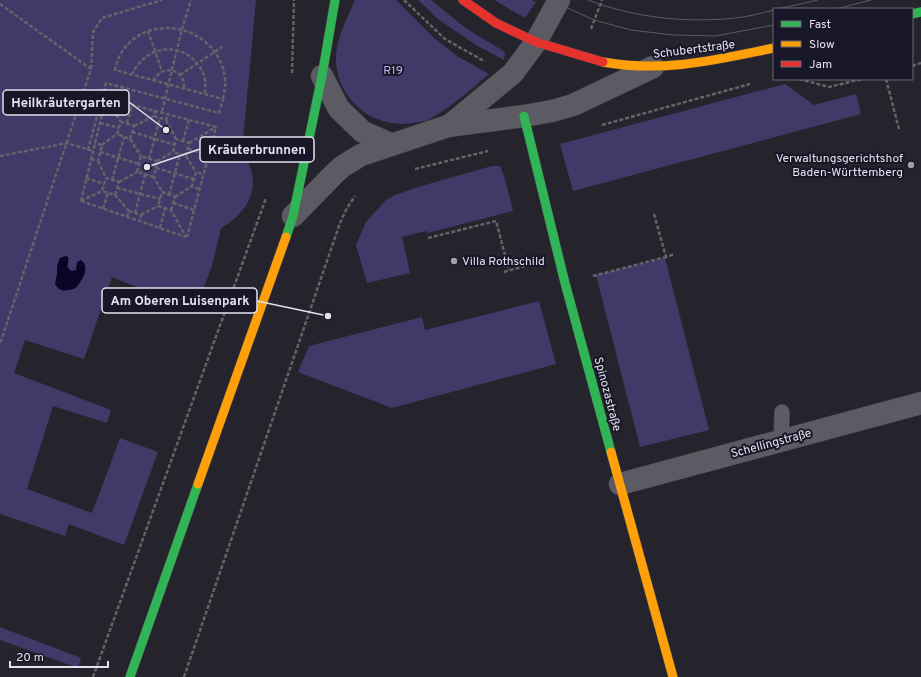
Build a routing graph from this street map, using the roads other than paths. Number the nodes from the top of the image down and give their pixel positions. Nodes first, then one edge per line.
1 (463, 0) edge
2 (558, 0) edge
3 (336, 2) edge
4 (536, 42) junction
5 (773, 48) edge
6 (653, 67) junction
7 (322, 76) junction
8 (524, 116) junction
9 (448, 126) junction
10 (391, 144) junction
11 (293, 216) junction
12 (921, 403) edge
13 (782, 412) dead end
14 (781, 441) junction
15 (620, 484) junction
16 (130, 677) edge
17 (673, 677) edge

1 - 4 street, Schubertstraße
2 - 4 street
3 - 7 street
4 - 6 street, Schubertstraße
4 - 9 street
5 - 6 street, Schubertstraße
6 - 8 street
7 - 10 street
7 - 11 street
8 - 9 street
8 - 15 street, Spinozastraße
9 - 10 street
10 - 11 street
11 - 16 street
12 - 14 street, Schellingstraße
13 - 14 lane
14 - 15 street, Schellingstraße
15 - 17 street, Spinozastraße

